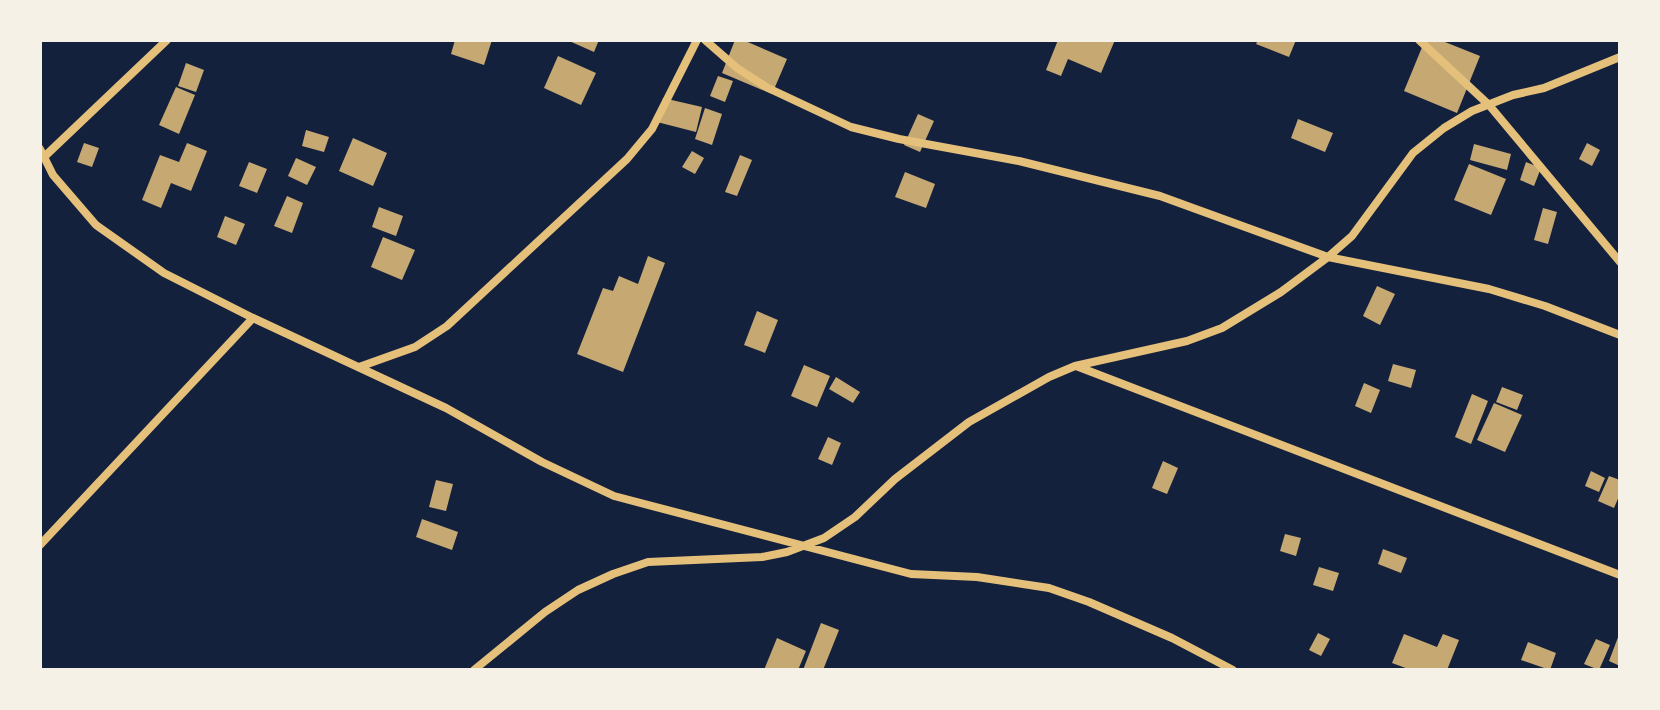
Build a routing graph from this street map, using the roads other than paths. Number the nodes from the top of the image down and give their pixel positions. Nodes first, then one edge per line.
1 (167, 40) edge
2 (697, 40) edge
3 (705, 40) edge
4 (1419, 40) edge
5 (1620, 57) edge
6 (1489, 105) junction
7 (41, 155) edge
8 (1328, 257) junction
9 (1620, 262) edge
10 (253, 318) junction
11 (1620, 335) edge
12 (1075, 366) junction
13 (359, 367) junction
14 (40, 545) edge
15 (807, 545) junction
16 (1620, 575) edge
17 (474, 670) edge
18 (1233, 670) edge

1 - 7 street
2 - 13 street
3 - 8 street
4 - 6 street
5 - 6 street
6 - 8 street
6 - 9 street
7 - 10 street
8 - 11 street
8 - 12 street
10 - 13 street
10 - 14 street
12 - 15 street
12 - 16 street
13 - 15 street
15 - 17 street
15 - 18 street

